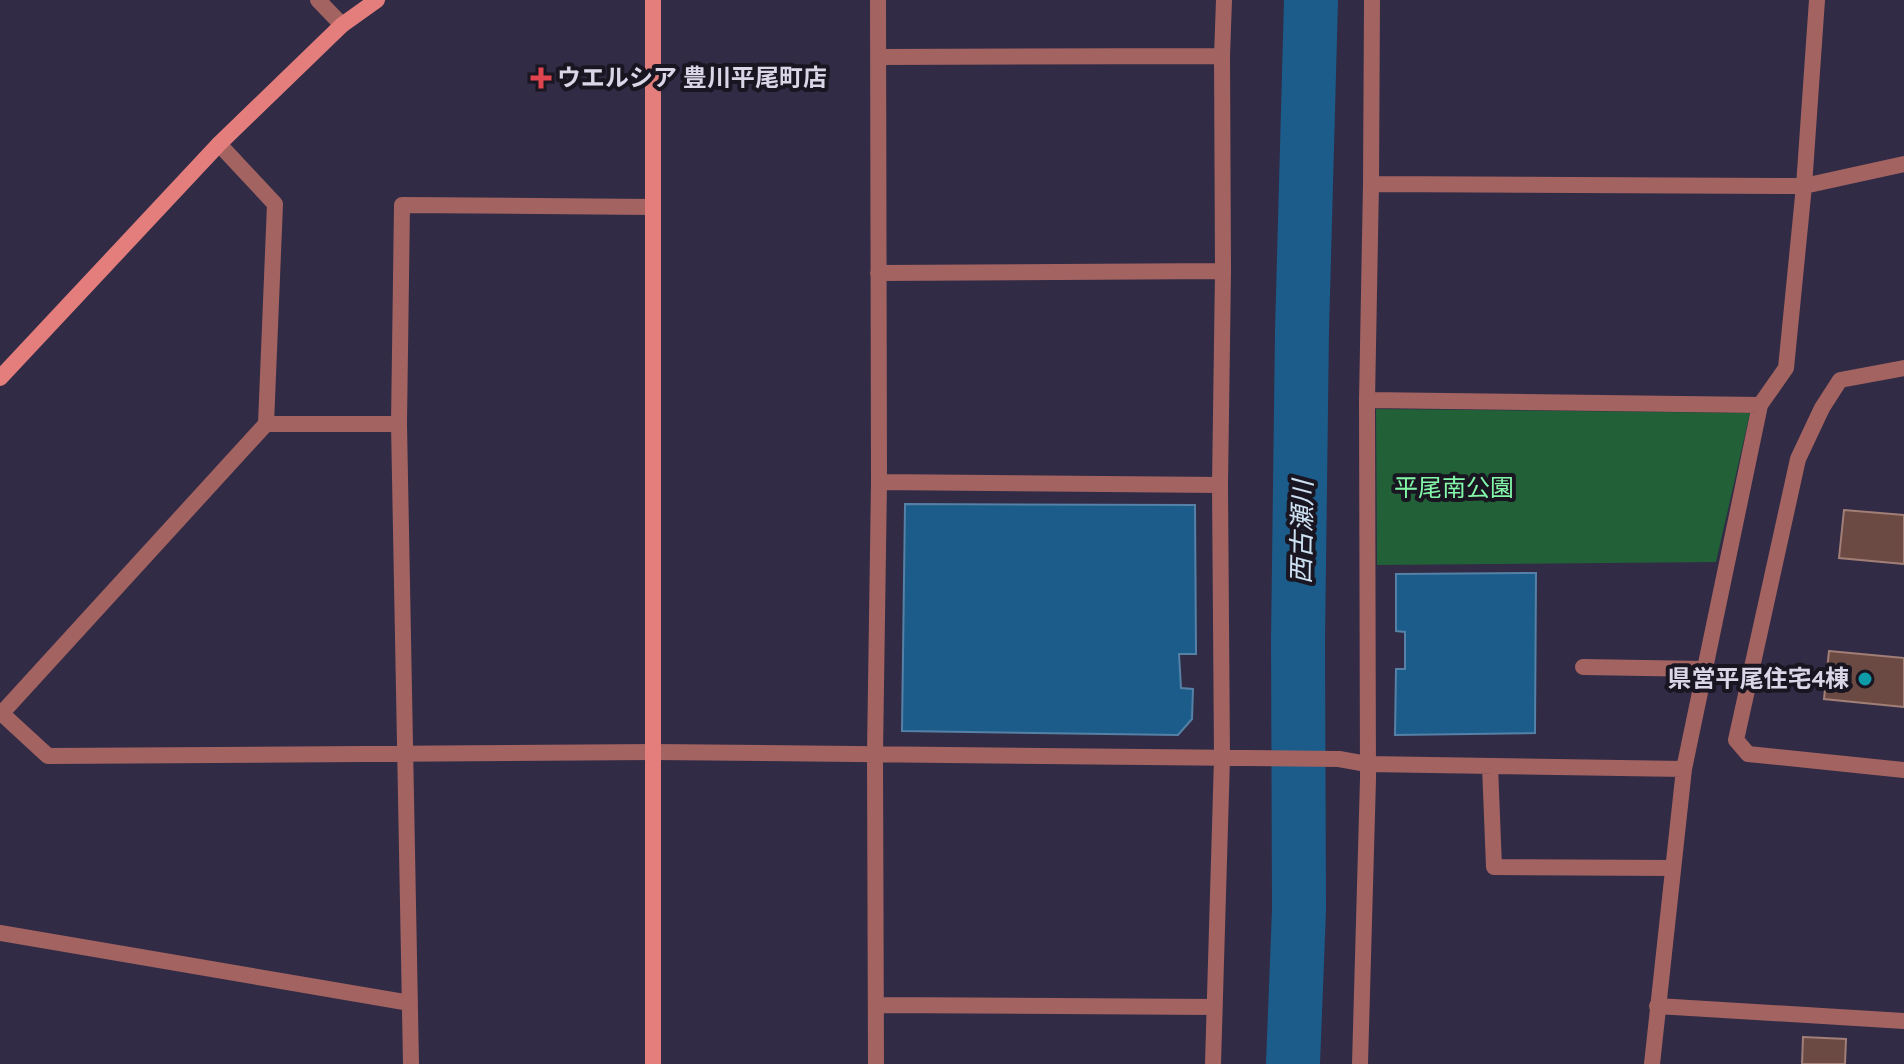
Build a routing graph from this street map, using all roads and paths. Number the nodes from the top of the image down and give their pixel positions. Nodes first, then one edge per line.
1 (318, 0) edge
2 (377, 0) edge
3 (653, 0) edge
4 (878, 0) edge
5 (1224, 0) edge
6 (1372, 0) edge
7 (1817, 0) edge
8 (342, 25) junction
9 (1222, 56) junction
10 (878, 57) junction
11 (219, 144) junction
12 (1904, 164) edge
13 (1371, 184) junction
14 (1804, 186) junction
15 (653, 207) junction
16 (1223, 271) junction
17 (878, 273) junction
18 (1904, 368) edge
19 (0, 378) edge
20 (1367, 400) junction
21 (1760, 405) junction
22 (266, 424) junction
23 (399, 424) junction
24 (879, 482) junction
25 (1220, 485) junction
26 (1583, 667) dead end
27 (1705, 669) junction
28 (1, 713) edge
29 (654, 752) junction
30 (875, 754) junction
31 (405, 755) junction
32 (1222, 758) junction
33 (1367, 764) junction
34 (1490, 766) junction
35 (1684, 769) junction
36 (1904, 770) edge
37 (1673, 868) junction
38 (0, 933) edge
39 (410, 1003) junction
40 (876, 1005) junction
41 (1657, 1006) junction
42 (1214, 1007) junction
43 (1904, 1021) edge
44 (411, 1064) edge
45 (653, 1064) edge
46 (876, 1064) edge
47 (1213, 1064) edge
48 (1360, 1064) edge
49 (1652, 1064) edge

1 - 8 street
2 - 8 street
3 - 15 street
4 - 10 street
5 - 9 street
6 - 13 street
7 - 14 street
8 - 11 street
9 - 10 street
9 - 16 street
10 - 17 street
11 - 19 street
11 - 22 street
12 - 14 street
13 - 14 street
13 - 20 street
14 - 21 street
15 - 23 street
15 - 29 street
16 - 17 street
16 - 25 street
17 - 24 street
18 - 36 street
20 - 21 street
20 - 33 street
21 - 27 street
22 - 23 street
22 - 28 street
23 - 31 street
24 - 25 street
24 - 30 street
25 - 32 street
26 - 27 street
27 - 35 street
28 - 31 street
29 - 30 street
29 - 31 street
29 - 45 street
30 - 32 street
30 - 40 street
31 - 39 street
32 - 33 street
32 - 42 street
33 - 34 street
33 - 48 street
34 - 35 street
34 - 37 street
35 - 37 street
37 - 41 street
38 - 39 street
39 - 44 street
40 - 42 street
40 - 46 street
41 - 43 street
41 - 49 street
42 - 47 street

